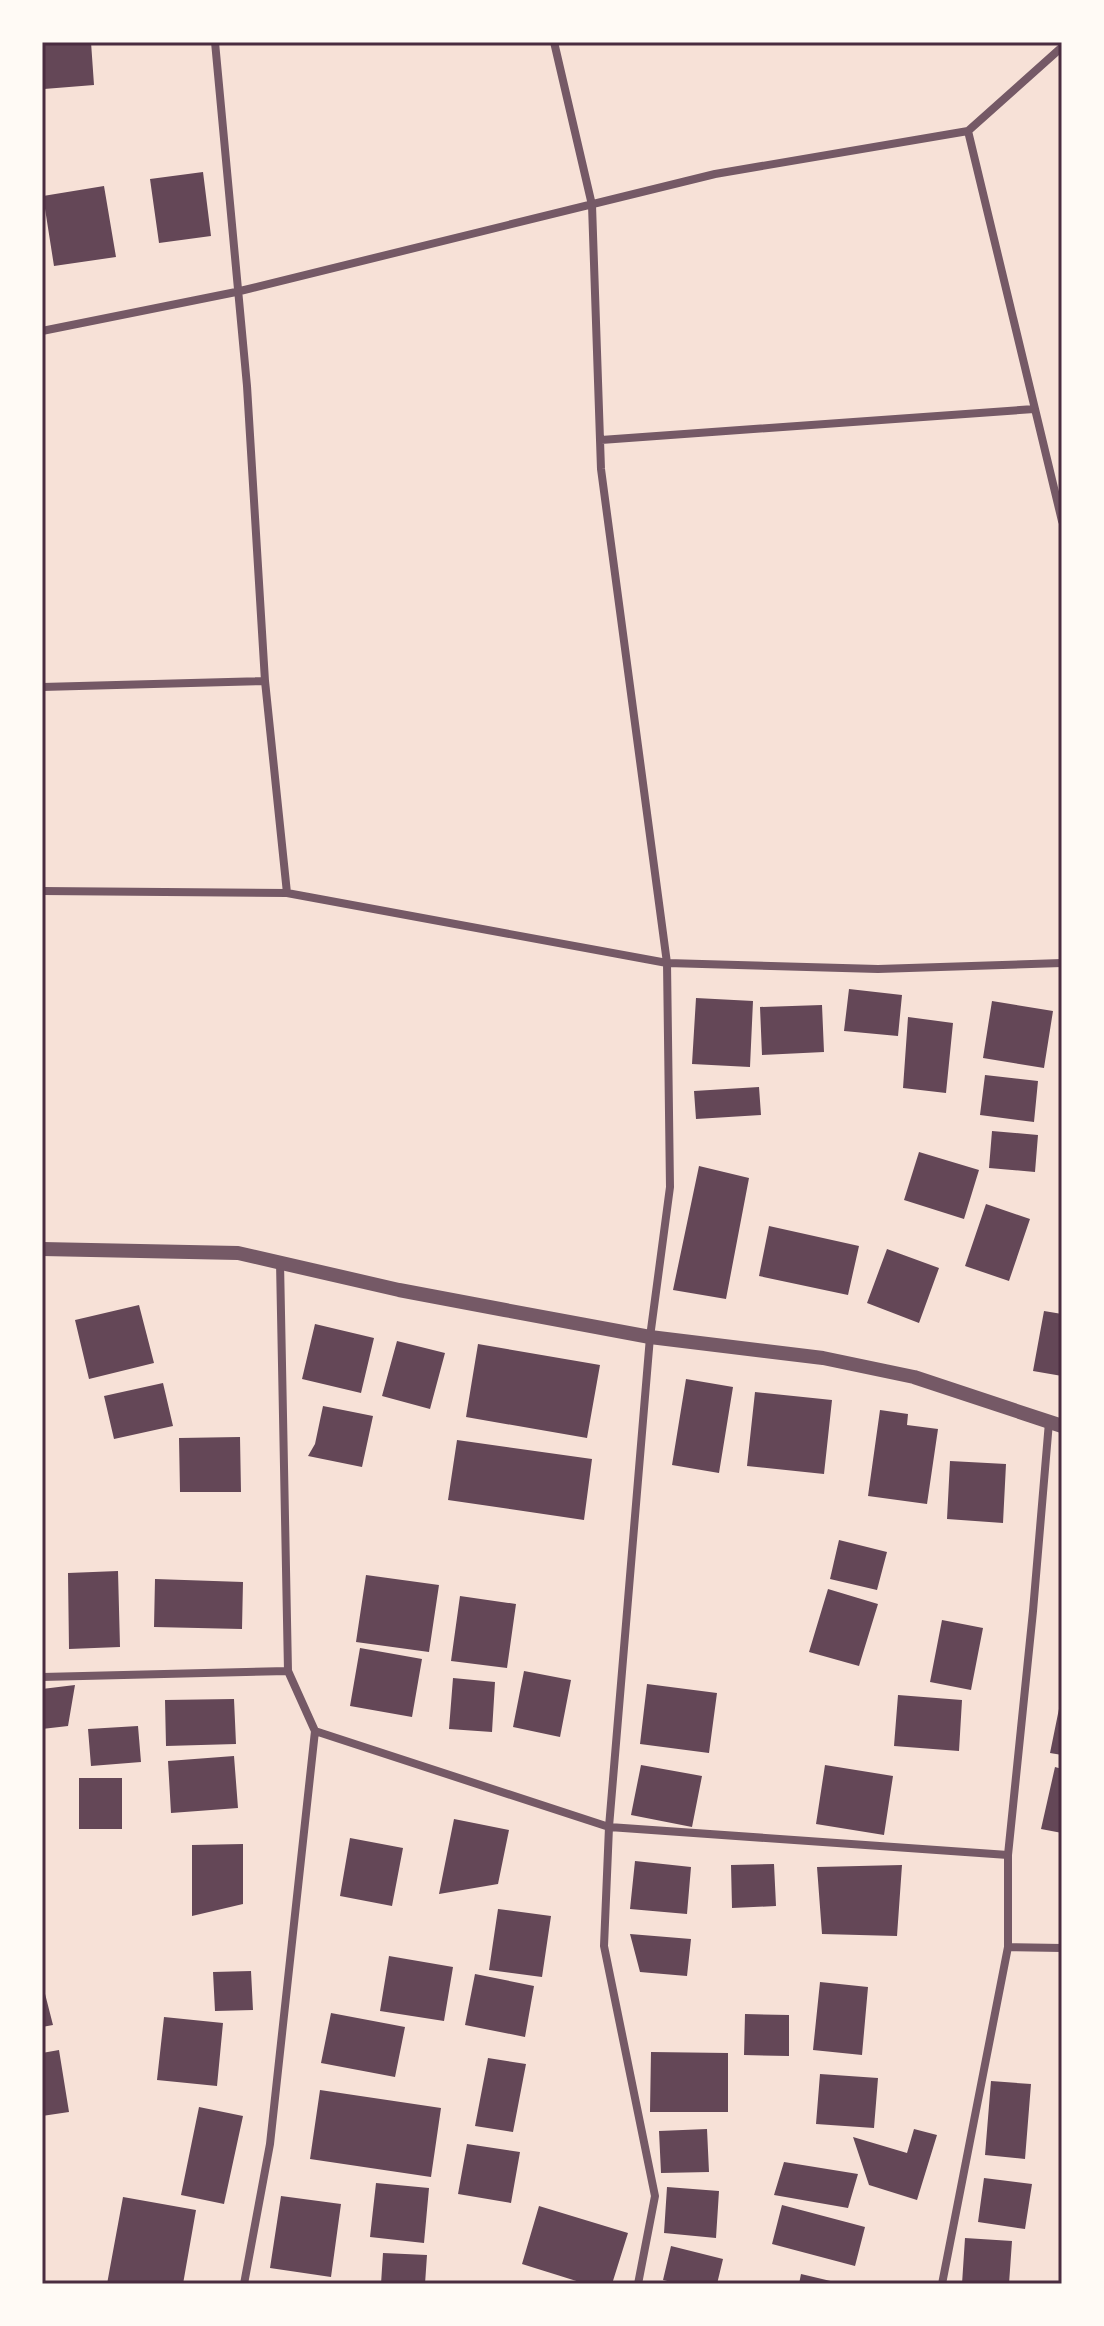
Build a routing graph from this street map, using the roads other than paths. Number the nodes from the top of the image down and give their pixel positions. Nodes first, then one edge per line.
1 (215, 42) edge
2 (554, 42) edge
3 (1062, 47) edge
4 (968, 131) junction
5 (592, 205) junction
6 (236, 292) junction
7 (42, 331) edge
8 (1034, 409) junction
9 (601, 440) junction
10 (1062, 521) edge
11 (265, 681) junction
12 (42, 687) edge
13 (42, 891) edge
14 (287, 893) junction
15 (667, 963) junction
16 (1062, 963) edge
17 (42, 1249) edge
18 (280, 1261) junction
19 (650, 1337) junction
20 (1056, 1424) edge
21 (288, 1671) junction
22 (42, 1677) edge
23 (315, 1731) junction
24 (609, 1827) junction
25 (1008, 1855) junction
26 (1008, 1947) junction
27 (1062, 1948) edge
28 (244, 2284) edge
29 (638, 2284) edge
30 (942, 2284) edge

1 - 6 street
2 - 5 street
3 - 4 street
4 - 5 street
4 - 8 street
5 - 6 street
5 - 9 street
6 - 7 street
6 - 11 street
8 - 9 street
8 - 10 street
9 - 15 street
11 - 12 street
11 - 14 street
13 - 14 street
14 - 15 street
15 - 16 street
15 - 19 street
17 - 18 street
18 - 19 street
18 - 21 street
19 - 20 street
19 - 24 street
20 - 25 street
21 - 22 street
21 - 23 street
23 - 24 street
23 - 28 street
24 - 25 street
24 - 29 street
25 - 26 street
26 - 27 street
26 - 30 street

